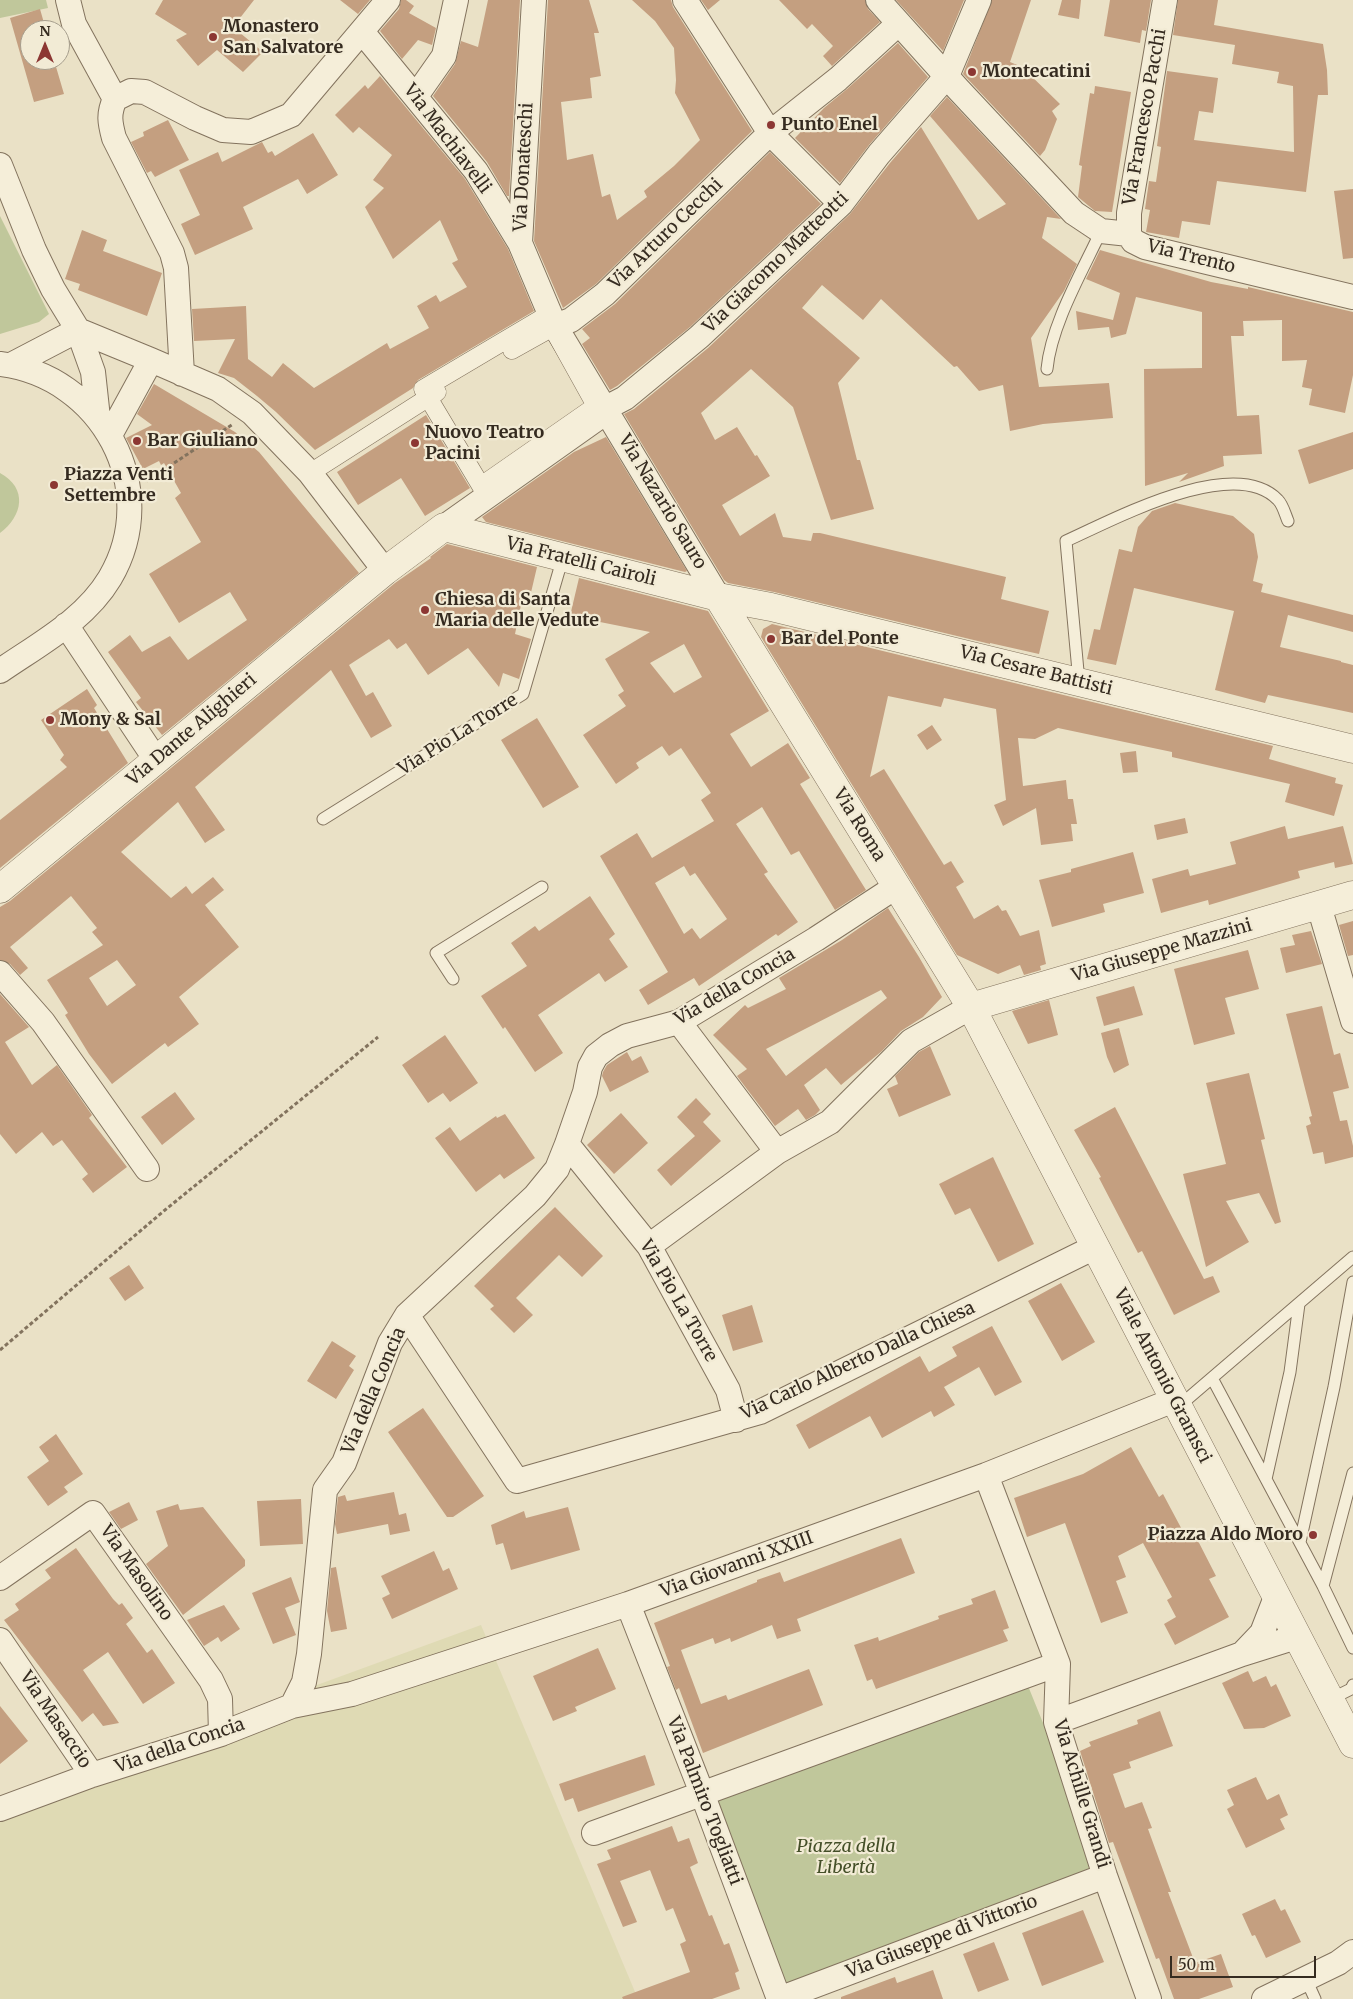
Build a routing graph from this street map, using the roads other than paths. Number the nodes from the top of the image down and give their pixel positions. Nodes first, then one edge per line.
1 (68, 0) edge
2 (388, 0) edge
3 (456, 0) edge
4 (534, 0) edge
5 (685, 0) edge
6 (878, 0) edge
7 (979, 0) edge
8 (1165, 0) edge
9 (898, 24) junction
10 (368, 39) dead end
11 (947, 76) junction
12 (416, 96) junction
13 (116, 99) junction
14 (770, 133) junction
15 (0, 165) edge
16 (841, 204) junction
17 (1101, 232) junction
18 (1129, 234) junction
19 (520, 243) junction
20 (1353, 297) edge
21 (554, 327) junction
22 (78, 330) junction
23 (151, 360) junction
24 (6, 364) edge
25 (1047, 369) dead end
26 (182, 374) junction
27 (428, 398) junction
28 (606, 408) junction
29 (104, 426) junction
30 (310, 473) junction
31 (1288, 521) dead end
32 (444, 527) junction
33 (562, 557) junction
34 (385, 571) junction
35 (718, 597) junction
36 (771, 607) junction
37 (66, 626) junction
38 (746, 642) junction
39 (0, 650) edge
40 (0, 671) edge
41 (1079, 682) junction
42 (1353, 749) edge
43 (156, 760) junction
44 (323, 819) dead end
45 (897, 886) junction
46 (542, 887) dead end
47 (0, 889) edge
48 (1353, 895) edge
49 (1319, 906) junction
50 (0, 973) edge
51 (453, 979) dead end
52 (971, 1007) junction
53 (1353, 1021) edge
54 (679, 1022) junction
55 (568, 1144) junction
56 (777, 1152) junction
57 (147, 1169) dead end
58 (649, 1246) junction
59 (1095, 1247) junction
60 (1353, 1258) edge
61 (1353, 1282) edge
62 (1299, 1304) junction
63 (407, 1314) junction
64 (1212, 1378) junction
65 (1176, 1404) junction
66 (736, 1420) junction
67 (1353, 1473) edge
68 (986, 1475) junction
69 (1266, 1479) junction
70 (1300, 1542) junction
71 (0, 1578) edge
72 (1323, 1586) junction
73 (1276, 1597) junction
74 (628, 1604) junction
75 (1296, 1636) junction
76 (0, 1640) edge
77 (1353, 1648) edge
78 (1242, 1654) junction
79 (1058, 1664) junction
80 (1353, 1684) edge
81 (1329, 1700) junction
82 (292, 1706) junction
83 (1056, 1722) junction
84 (221, 1734) junction
85 (1353, 1744) edge
86 (92, 1775) junction
87 (702, 1794) junction
88 (0, 1809) edge
89 (594, 1833) dead end
90 (1105, 1876) junction
91 (1353, 1952) edge
92 (1310, 1989) edge
93 (779, 1999) edge
94 (1149, 1999) edge
95 (1264, 1999) edge

1 - 13 street
2 - 13 street
3 - 12 street
4 - 19 street, Via Donateschi
5 - 14 street
6 - 9 street
7 - 11 street, Via Giacomo Matteotti
8 - 18 street, Via Francesco Pacchi
9 - 11 street
9 - 14 street, Via Arturo Cecchi
10 - 12 street, Via Machiavelli
11 - 16 street, Via Giacomo Matteotti
11 - 17 street
12 - 19 street, Via Machiavelli
13 - 26 street
14 - 16 street
14 - 21 street, Via Arturo Cecchi
15 - 22 street
16 - 28 street, Via Giacomo Matteotti
17 - 18 street, Via Trento
17 - 25 lane
18 - 20 street, Via Trento
19 - 21 street, Via Donateschi
21 - 27 street
21 - 27 street
21 - 28 street, Via Donateschi
22 - 23 street
22 - 24 street
22 - 29 street
23 - 26 street
23 - 29 street
24 - 29 street
26 - 30 street
27 - 30 street
28 - 32 street, Via Giacomo Matteotti
28 - 35 street, Via Nazario Sauro
29 - 37 street
30 - 34 street
31 - 41 lane
32 - 33 street, Via Fratelli Cairoli
32 - 34 street, Via Dante Alighieri
33 - 35 street, Via Fratelli Cairoli
33 - 44 lane, Via Pio La Torre
34 - 43 street, Via Dante Alighieri
35 - 36 street, Via Cesare Battisti
35 - 38 street, Via Roma
36 - 38 street
36 - 41 street, Via Cesare Battisti
37 - 39 street
37 - 40 street
37 - 43 street
38 - 45 street, Via Roma
41 - 42 street, Via Cesare Battisti
43 - 47 street, Via Dante Alighieri
45 - 52 street, Via Roma
45 - 54 street, Via della Concia
46 - 51 lane
48 - 49 street, Via Giuseppe Mazzini
49 - 52 street, Via Giuseppe Mazzini
49 - 53 street
50 - 57 street
52 - 56 street
52 - 59 street, Viale Antonio Gramsci
54 - 55 street, Via della Concia
54 - 56 street
55 - 58 street, Via Pio La Torre
55 - 63 street, Via della Concia
56 - 58 street
58 - 66 street, Via Pio La Torre
59 - 65 street, Viale Antonio Gramsci
59 - 66 street, Via Carlo Alberto Dalla Chiesa
60 - 62 lane
61 - 70 lane
62 - 64 lane
62 - 69 lane
63 - 66 street, Via Carlo Alberto Dalla Chiesa
63 - 82 street, Via della Concia
64 - 65 lane
64 - 69 lane
65 - 68 street, Via Giovanni XXIII
65 - 73 street, Viale Antonio Gramsci
67 - 72 lane
68 - 74 street, Via Giovanni XXIII
68 - 79 street, Via Achille Grandi
69 - 70 lane
70 - 72 lane
71 - 84 street, Via Masolino
72 - 77 lane
73 - 75 street, Viale Antonio Gramsci
73 - 78 street
74 - 82 street, Via Giovanni XXIII
74 - 87 street, Via Palmiro Togliatti
75 - 78 street
75 - 81 street, Viale Antonio Gramsci
76 - 86 street, Via Masaccio
78 - 83 street
79 - 83 street, Via Achille Grandi
79 - 87 street
80 - 81 lane
81 - 85 street, Viale Antonio Gramsci
82 - 84 street, Via della Concia
83 - 90 street, Via Achille Grandi
84 - 86 street, Via della Concia
86 - 88 street, Via della Concia
87 - 89 street
87 - 93 street, Via Palmiro Togliatti
90 - 93 street, Via Giuseppe di Vittorio
90 - 94 street, Via Achille Grandi
91 - 92 street
92 - 95 street

